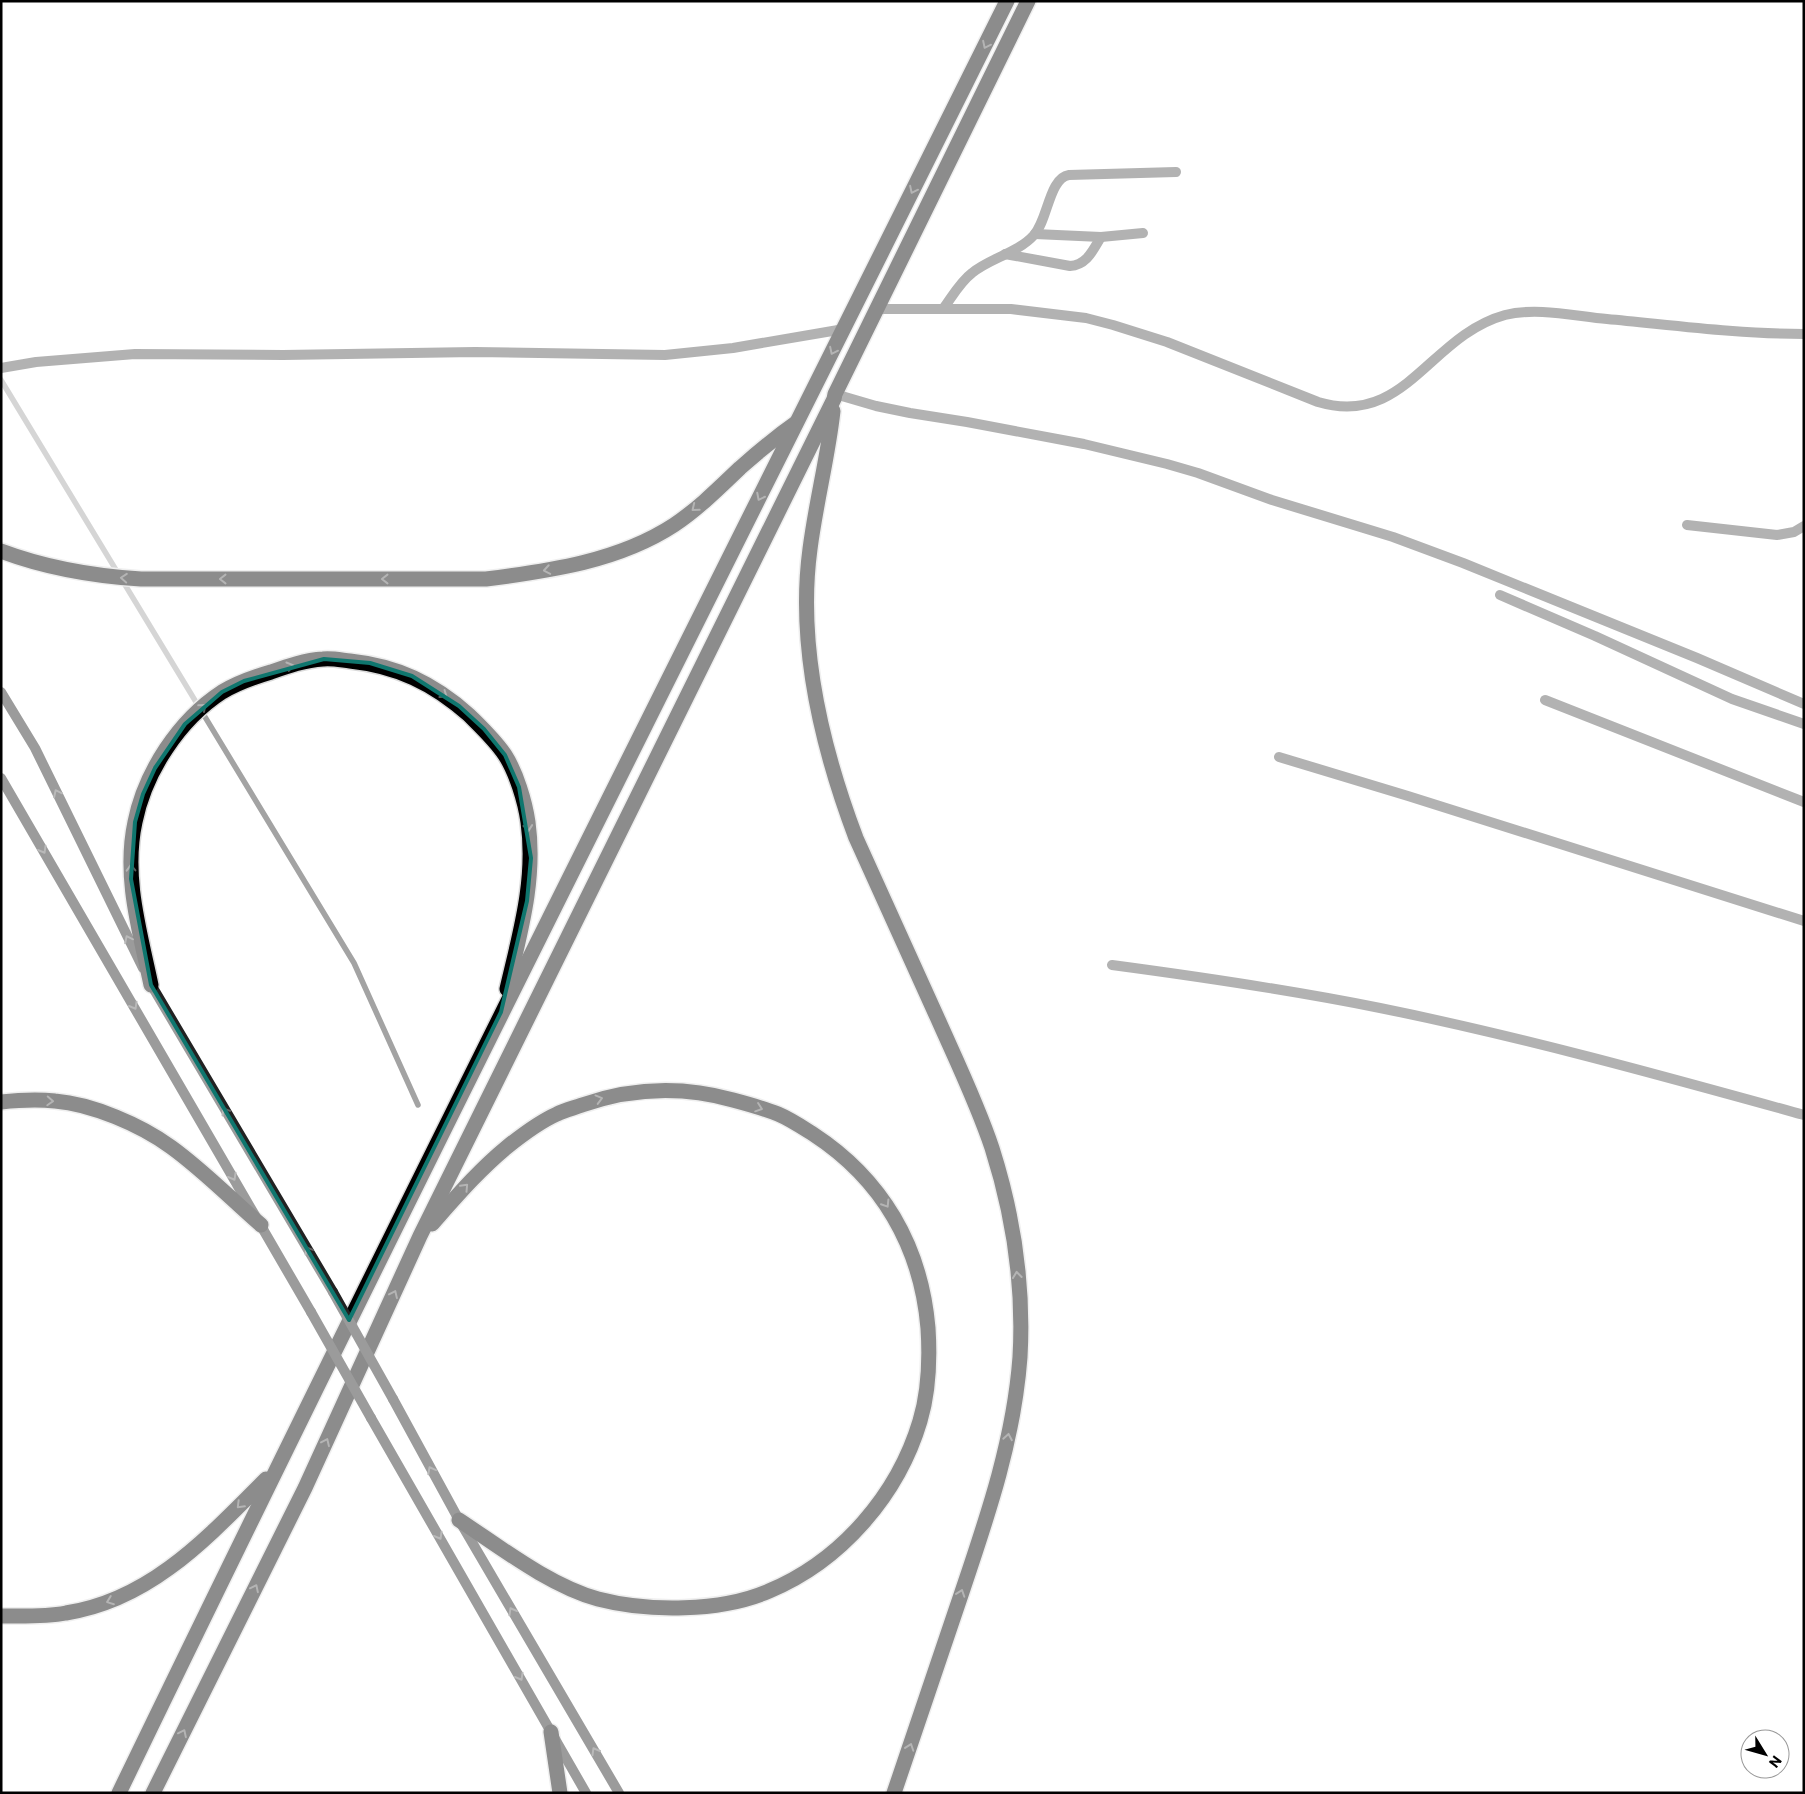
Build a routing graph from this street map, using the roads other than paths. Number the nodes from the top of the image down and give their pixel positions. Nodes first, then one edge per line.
1 (1007, 1) edge
2 (1028, 1) edge
3 (1176, 172) dead end
4 (1035, 234) junction
5 (1143, 234) dead end
6 (1101, 237) junction
7 (1005, 254) junction
8 (877, 309) junction
9 (943, 309) junction
10 (844, 329) junction
11 (1804, 334) edge
12 (1, 368) edge
13 (835, 397) junction
14 (799, 420) junction
15 (1687, 525) dead end
16 (1804, 526) edge
17 (8, 554) edge
18 (1500, 596) dead end
19 (1, 692) edge
20 (1544, 700) dead end
21 (1804, 704) edge
22 (1804, 724) edge
23 (1279, 757) dead end
24 (1, 778) edge
25 (1804, 802) edge
26 (1804, 921) edge
27 (1112, 965) dead end
28 (151, 985) junction
29 (501, 1012) junction
30 (1, 1102) edge
31 (1804, 1115) edge
32 (261, 1225) junction
33 (420, 1236) junction
34 (274, 1471) junction
35 (459, 1520) junction
36 (1, 1616) edge
37 (552, 1732) junction
38 (170, 1759) junction
39 (119, 1793) edge
40 (153, 1793) edge
41 (165, 1793) edge
42 (560, 1793) edge
43 (586, 1793) edge
44 (619, 1793) edge
45 (894, 1793) edge

1 -> 10 highway
2 - 8 highway
3 - 4 street
4 - 6 street
4 - 7 street
5 - 6 street
6 - 7 street
7 - 9 street
8 - 9 street
8 - 13 highway
9 - 11 street
10 - 12 street
10 -> 14 highway
13 - 21 street
13 - 33 highway
45 -> 13 highway
14 -> 17 highway
14 -> 29 highway
15 - 16 street
18 - 22 street
28 -> 19 main road
20 - 25 street
23 - 26 street
24 -> 32 main road
27 - 31 street
28 -> 29 highway
35 -> 28 main road, bridge
29 - 34 highway
30 -> 32 highway
32 -> 37 main road, bridge
33 -> 35 highway
38 -> 33 highway
34 -> 36 highway
34 - 39 highway
44 -> 35 main road
37 - 42 highway
37 - 43 main road
38 - 40 highway
38 - 41 highway

